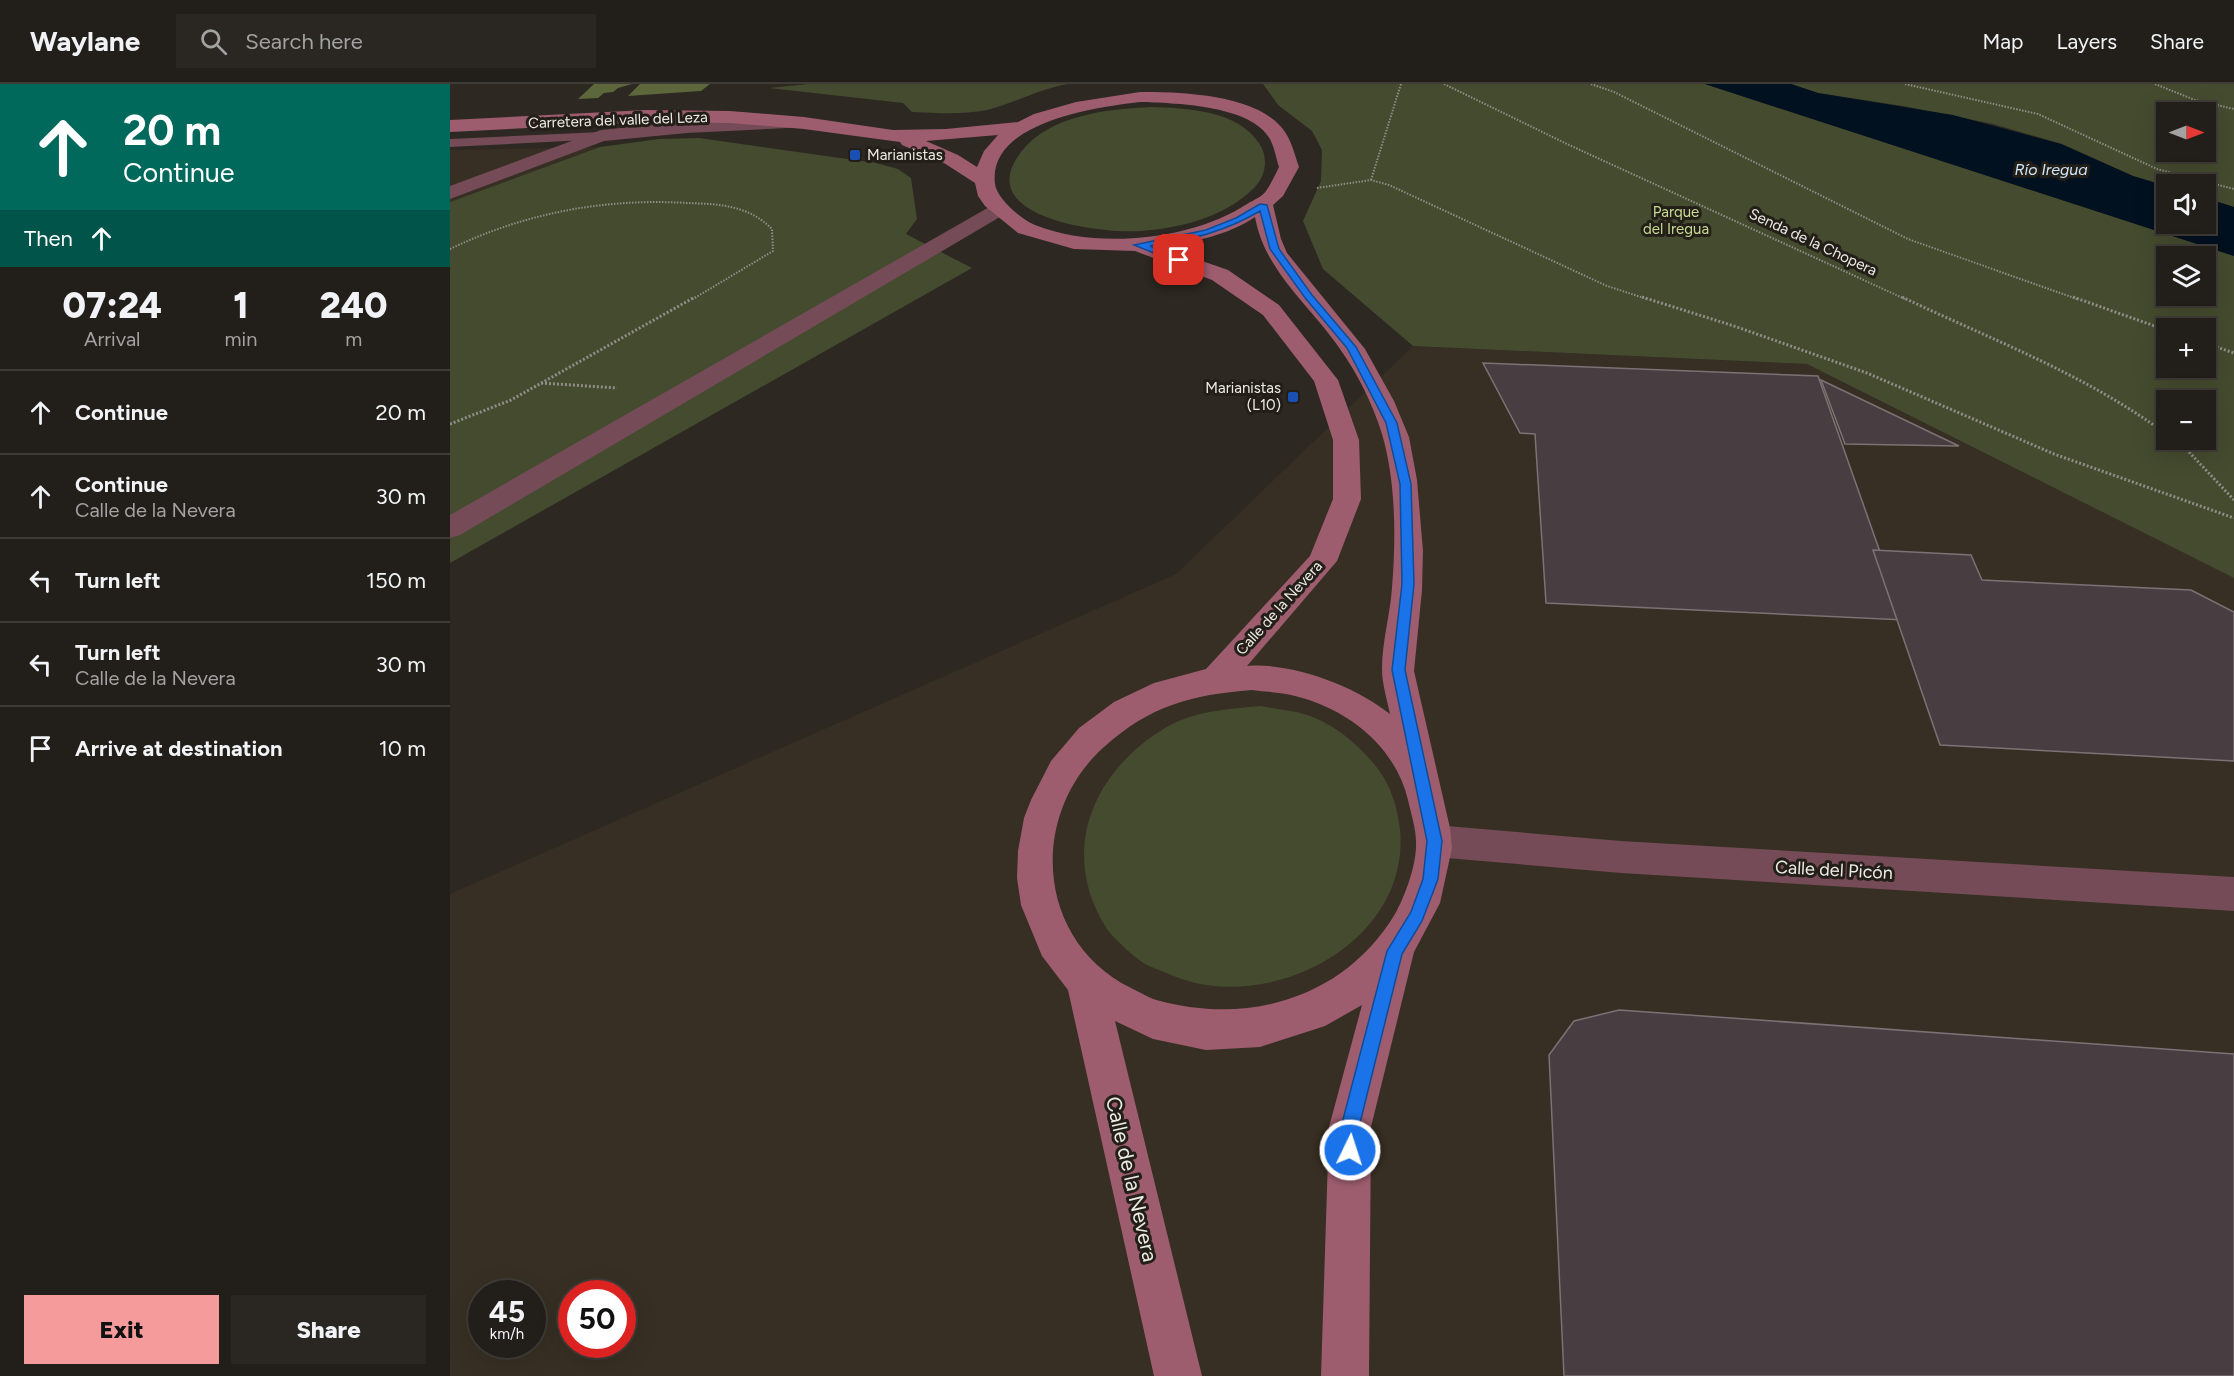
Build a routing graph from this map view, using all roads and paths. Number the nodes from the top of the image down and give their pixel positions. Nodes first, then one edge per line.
1 (1179, 84) edge
2 (1401, 84) edge
3 (1444, 84) edge
4 (1591, 84) edge
5 (1905, 84) edge
6 (2155, 84) edge
7 (1245, 93) dead end
8 (1140, 97) junction
9 (2234, 109) edge
10 (1257, 119) junction
11 (804, 123) junction
12 (450, 126) edge
13 (1024, 127) junction
14 (601, 136) junction
15 (893, 136) junction
16 (450, 143) edge
17 (984, 180) junction
18 (1371, 180) junction
19 (2234, 189) edge
20 (450, 193) edge
21 (1271, 197) junction
22 (998, 210) junction
23 (1138, 245) junction
24 (450, 249) edge
25 (2156, 326) edge
26 (2216, 347) edge
27 (2234, 353) edge
28 (540, 383) junction
29 (684, 393) junction
30 (450, 424) edge
31 (2156, 427) edge
32 (2186, 450) edge
33 (2234, 500) edge
34 (2234, 518) edge
35 (450, 528) edge
36 (1216, 679) junction
37 (1420, 777) junction
38 (1435, 841) junction
39 (2234, 894) edge
40 (1395, 951) junction
41 (1086, 982) junction
42 (1178, 1376) edge
43 (1346, 1376) edge

1 - 8 main road
2 - 18 path
3 - 31 path, Senda de la Chopera
4 - 25 path
5 - 19 path
6 - 9 path
7 - 10 main road
8 - 10 main road
8 - 13 main road
10 - 21 main road
11 - 12 main road, Carretera del valle del Leza
11 - 14 street
11 - 15 main road, Carretera del valle del Leza
13 - 15 main road, Carretera del valle del Leza
13 - 17 main road
14 - 16 lane
14 - 20 street
15 - 17 main road, Carretera del valle del Leza
17 - 22 main road
18 - 21 path
18 - 34 path
21 - 23 main road
21 - 37 main road
22 - 23 main road
22 - 29 street
23 - 36 main road, Calle de la Nevera
24 - 28 path
26 - 27 path
28 - 29 path
28 - 30 path
29 - 35 street
32 - 33 path
36 - 37 main road
36 - 41 main road
37 - 38 main road
38 - 39 street, Calle del Picón
38 - 40 main road
40 - 41 main road
40 - 43 main road
41 - 42 main road, Calle de la Nevera

